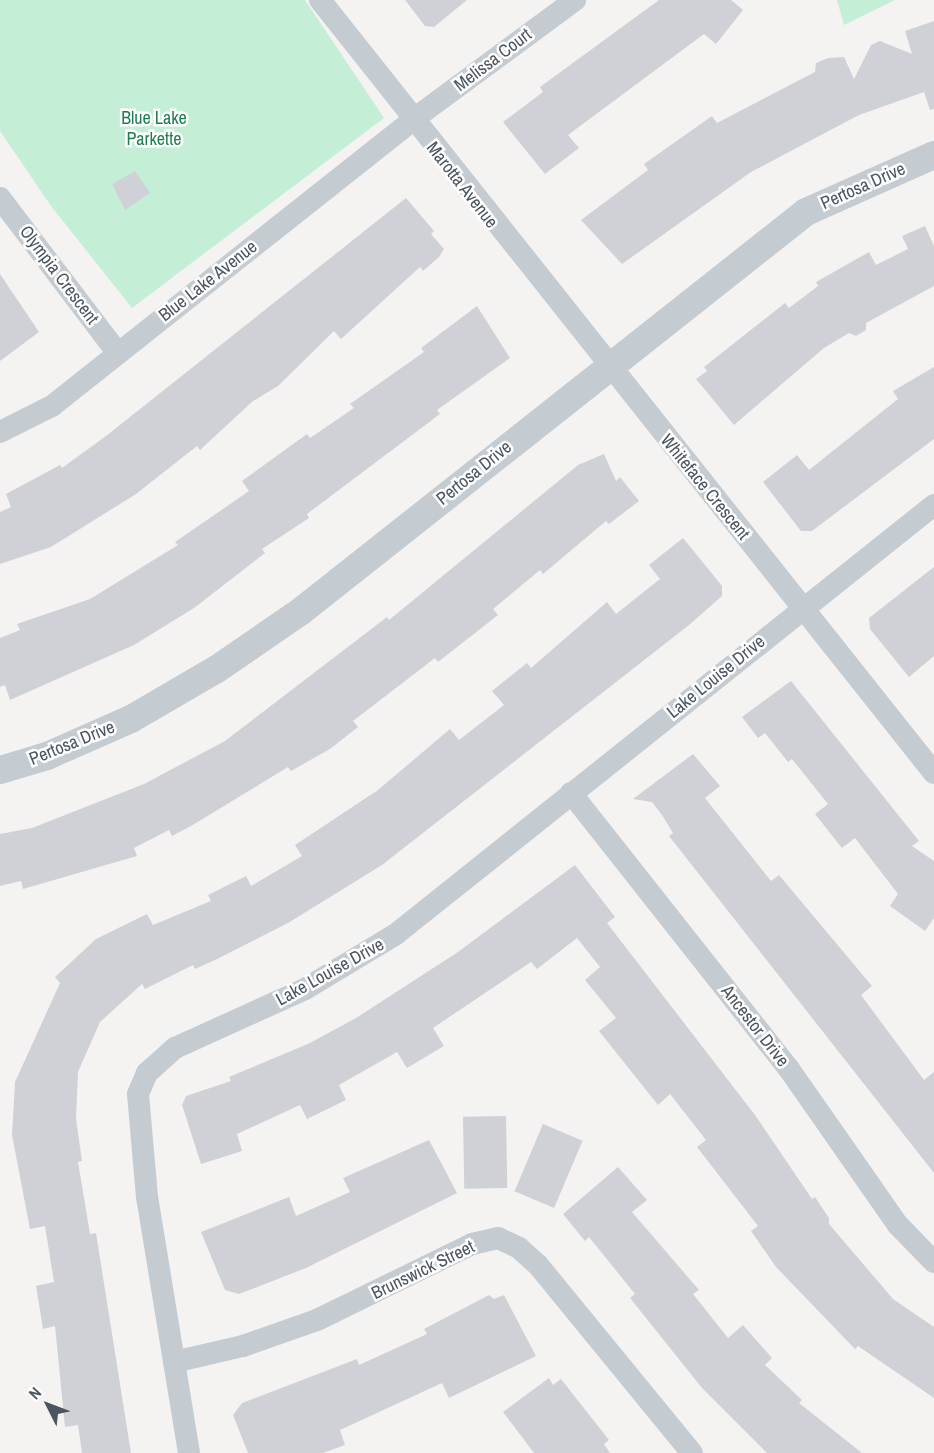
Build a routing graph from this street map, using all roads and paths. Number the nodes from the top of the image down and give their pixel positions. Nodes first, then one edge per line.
1 (320, 0) edge
2 (575, 0) edge
3 (411, 121) junction
4 (934, 155) edge
5 (0, 198) edge
6 (117, 352) junction
7 (607, 367) junction
8 (0, 432) edge
9 (934, 505) edge
10 (803, 608) junction
11 (0, 770) edge
12 (934, 773) edge
13 (571, 793) junction
14 (934, 1262) edge
15 (174, 1362) junction
16 (189, 1453) edge
17 (692, 1453) edge

1 - 3 street, Marotta Avenue
2 - 3 street, Melissa Court
3 - 6 street, Blue Lake Avenue
3 - 7 street, Marotta Avenue
4 - 7 street, Pertosa Drive
5 - 6 street, Olympia Crescent
6 - 8 street, Blue Lake Avenue
7 - 10 street, Whiteface Crescent
7 - 11 street, Pertosa Drive
9 - 10 street
10 - 12 street, Whiteface Crescent
10 - 13 street, Lake Louise Drive
13 - 14 street, Ancestor Drive
13 - 15 street, Lake Louise Drive
15 - 16 street, Lake Louise Drive
15 - 17 street, Brunswick Street

